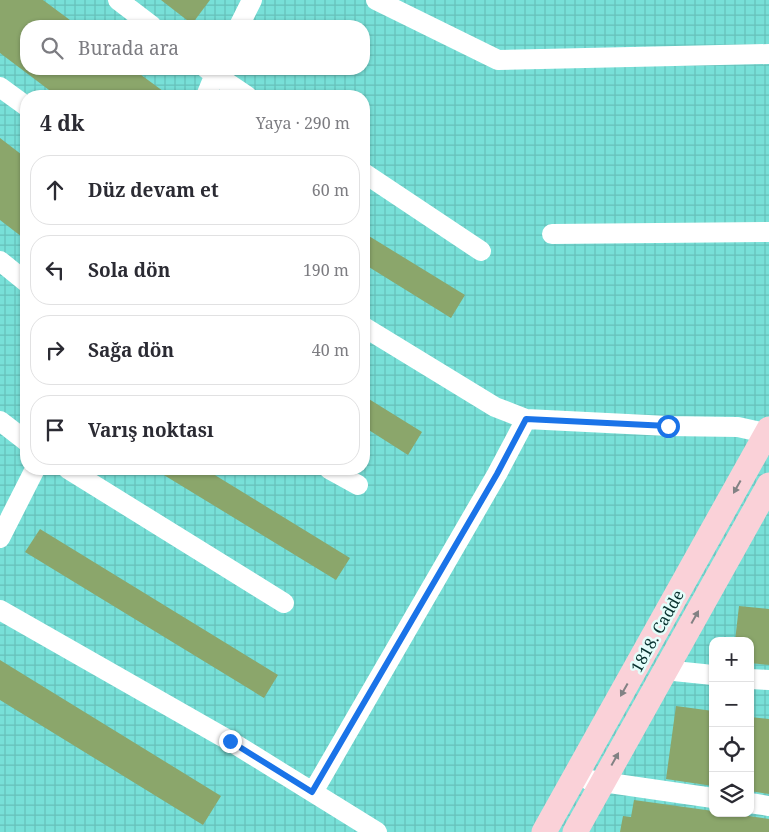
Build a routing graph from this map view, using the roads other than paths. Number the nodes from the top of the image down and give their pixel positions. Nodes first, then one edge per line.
1 (118, 0) edge
2 (252, 0) edge
3 (376, 0) edge
4 (144, 20) edge
5 (242, 20) edge
6 (769, 54) edge
7 (212, 75) edge
8 (219, 75) edge
9 (0, 87) edge
10 (208, 90) edge
11 (240, 90) edge
12 (20, 102) edge
13 (370, 178) edge
14 (769, 232) edge
15 (552, 234) dead end
16 (481, 251) dead end
17 (0, 261) edge
18 (20, 277) edge
19 (370, 331) edge
20 (526, 419) junction
21 (0, 421) edge
22 (768, 432) edge
23 (20, 436) edge
24 (761, 460) edge
25 (32, 475) edge
26 (78, 475) edge
27 (340, 475) edge
28 (769, 484) edge
29 (358, 485) dead end
30 (0, 538) edge
31 (284, 603) dead end
32 (0, 610) edge
33 (664, 670) junction
34 (709, 675) edge
35 (754, 678) edge
36 (769, 680) edge
37 (575, 777) junction
38 (601, 783) junction
39 (312, 792) junction
40 (709, 797) edge
41 (754, 804) edge
42 (769, 806) edge
43 (377, 832) edge
44 (544, 832) edge
45 (574, 832) edge

1 - 4 street
2 - 5 street
3 - 6 street
7 - 10 street
8 - 11 street
9 - 12 street
13 - 16 street
14 - 15 street
17 - 18 street
19 - 20 street
20 - 22 street
20 - 39 street
21 - 23 street
22 - 24 main road, 1818. Cadde
24 -> 37 main road, 1818. Cadde
25 - 30 street
26 - 31 street
27 - 29 street
33 -> 28 main road, 1818. Cadde
32 - 39 street
33 - 34 street
38 -> 33 main road, 1818. Cadde
35 - 36 street
37 - 38 street
37 - 44 main road, 1818. Cadde
38 - 40 street
38 - 45 main road, 1818. Cadde
39 - 43 street
41 - 42 street

